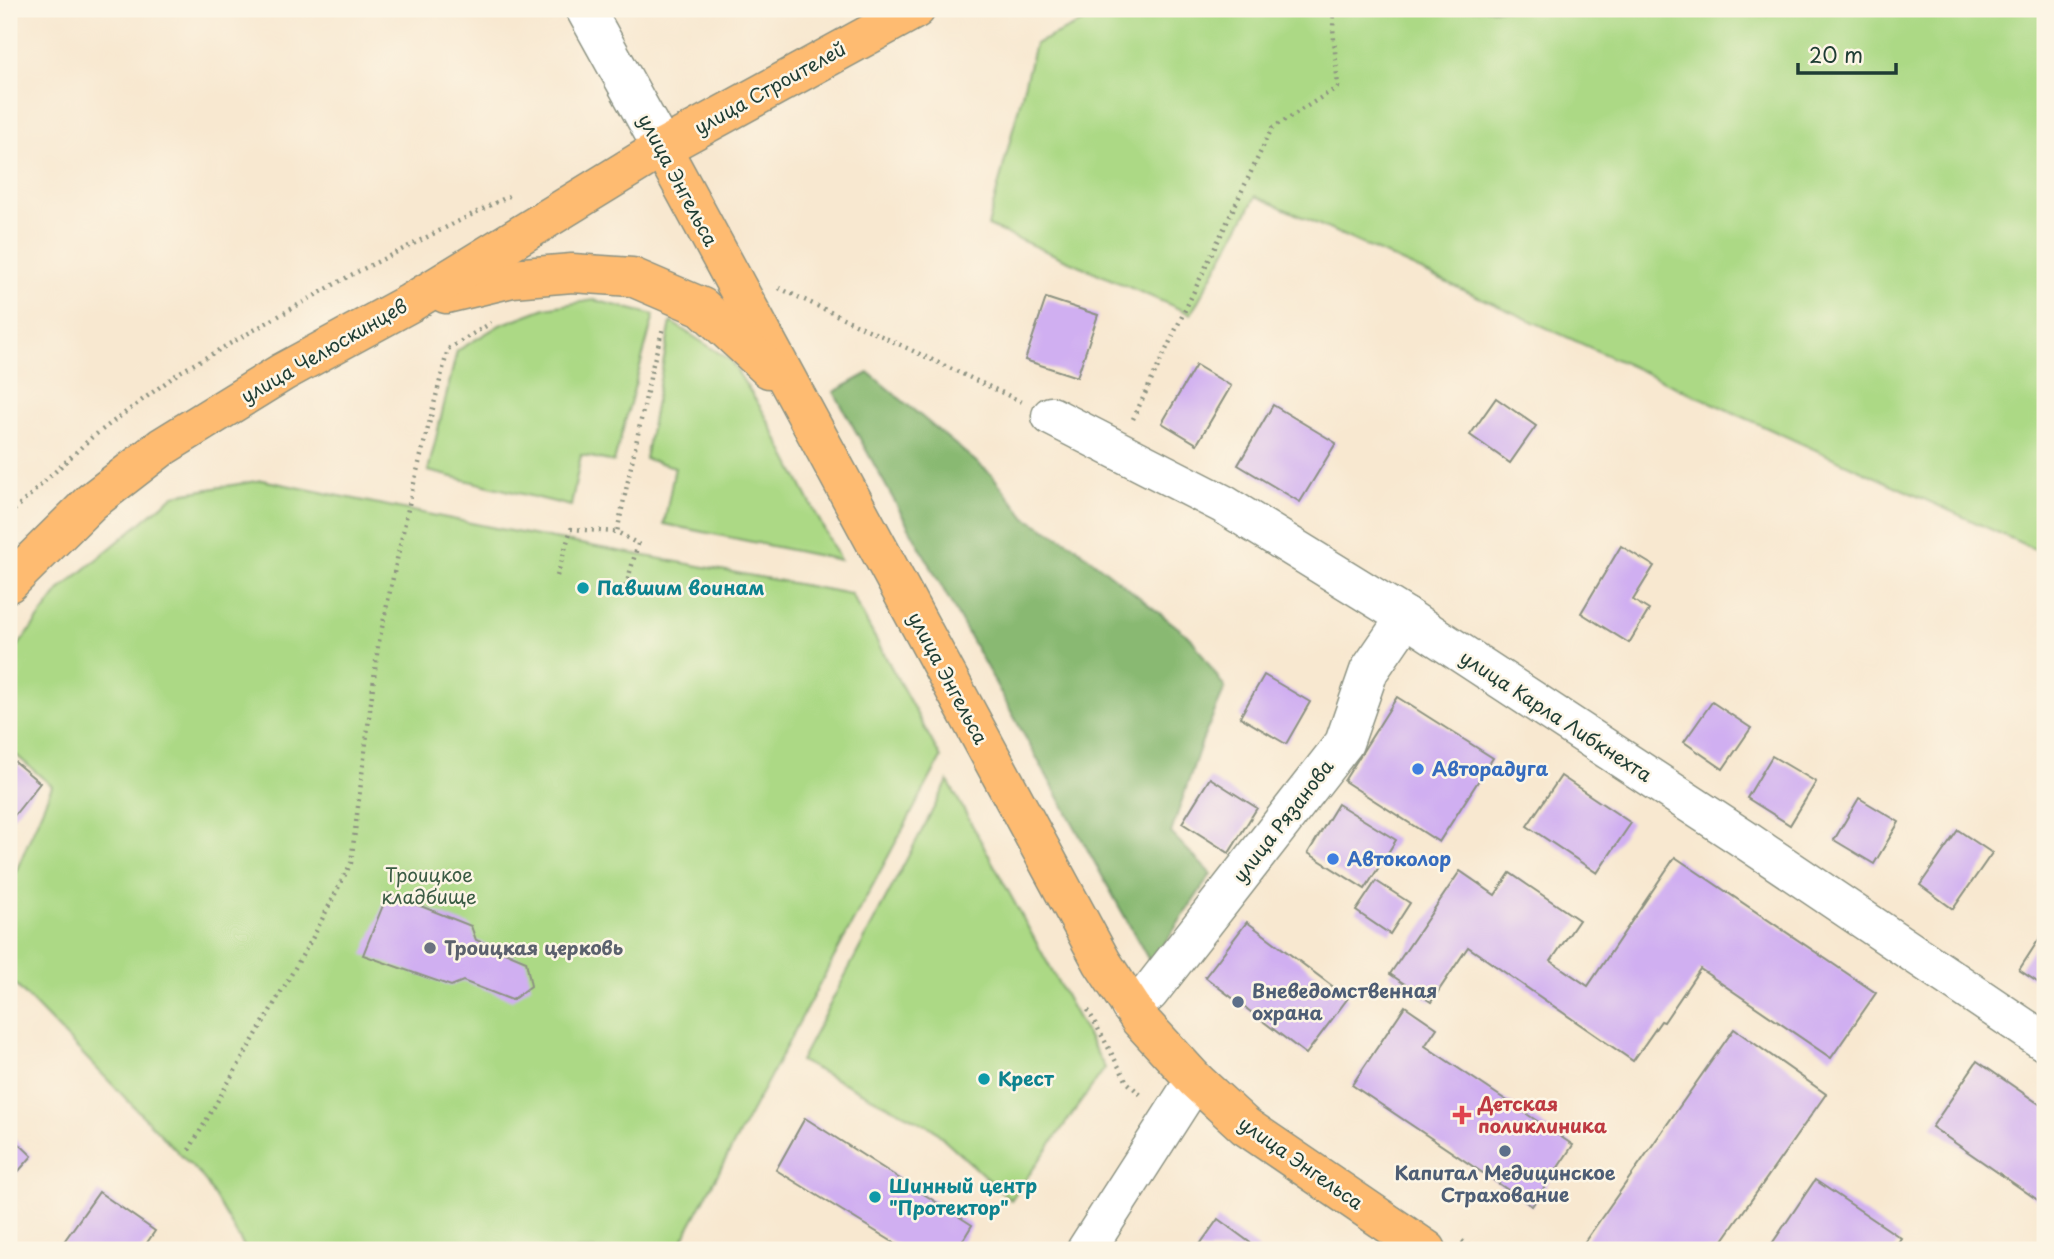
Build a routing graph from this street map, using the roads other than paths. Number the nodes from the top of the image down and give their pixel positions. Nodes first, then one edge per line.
1 (585, 9) edge
2 (916, 9) edge
3 (662, 148) junction
4 (410, 303) junction
5 (793, 392) junction
6 (1051, 416) road end
7 (14, 567) edge
8 (1406, 617) junction
9 (1130, 1006) junction
10 (2045, 1042) edge
11 (1195, 1080) junction
12 (1440, 1242) edge
13 (1087, 1250) edge

1 - 3 street, улица Энгельса
2 - 3 main road, улица Строителей
3 - 4 main road, улица Челюскинцев
3 - 5 main road, улица Энгельса
4 - 5 main road
4 - 7 main road, улица Челюскинцев
5 - 9 main road, улица Энгельса
6 - 8 street, улица Карла Либкнехта
8 - 9 street, улица Рязанова
8 - 10 street, улица Карла Либкнехта
9 - 11 main road, улица Энгельса
11 - 12 main road, улица Энгельса
11 - 13 street

